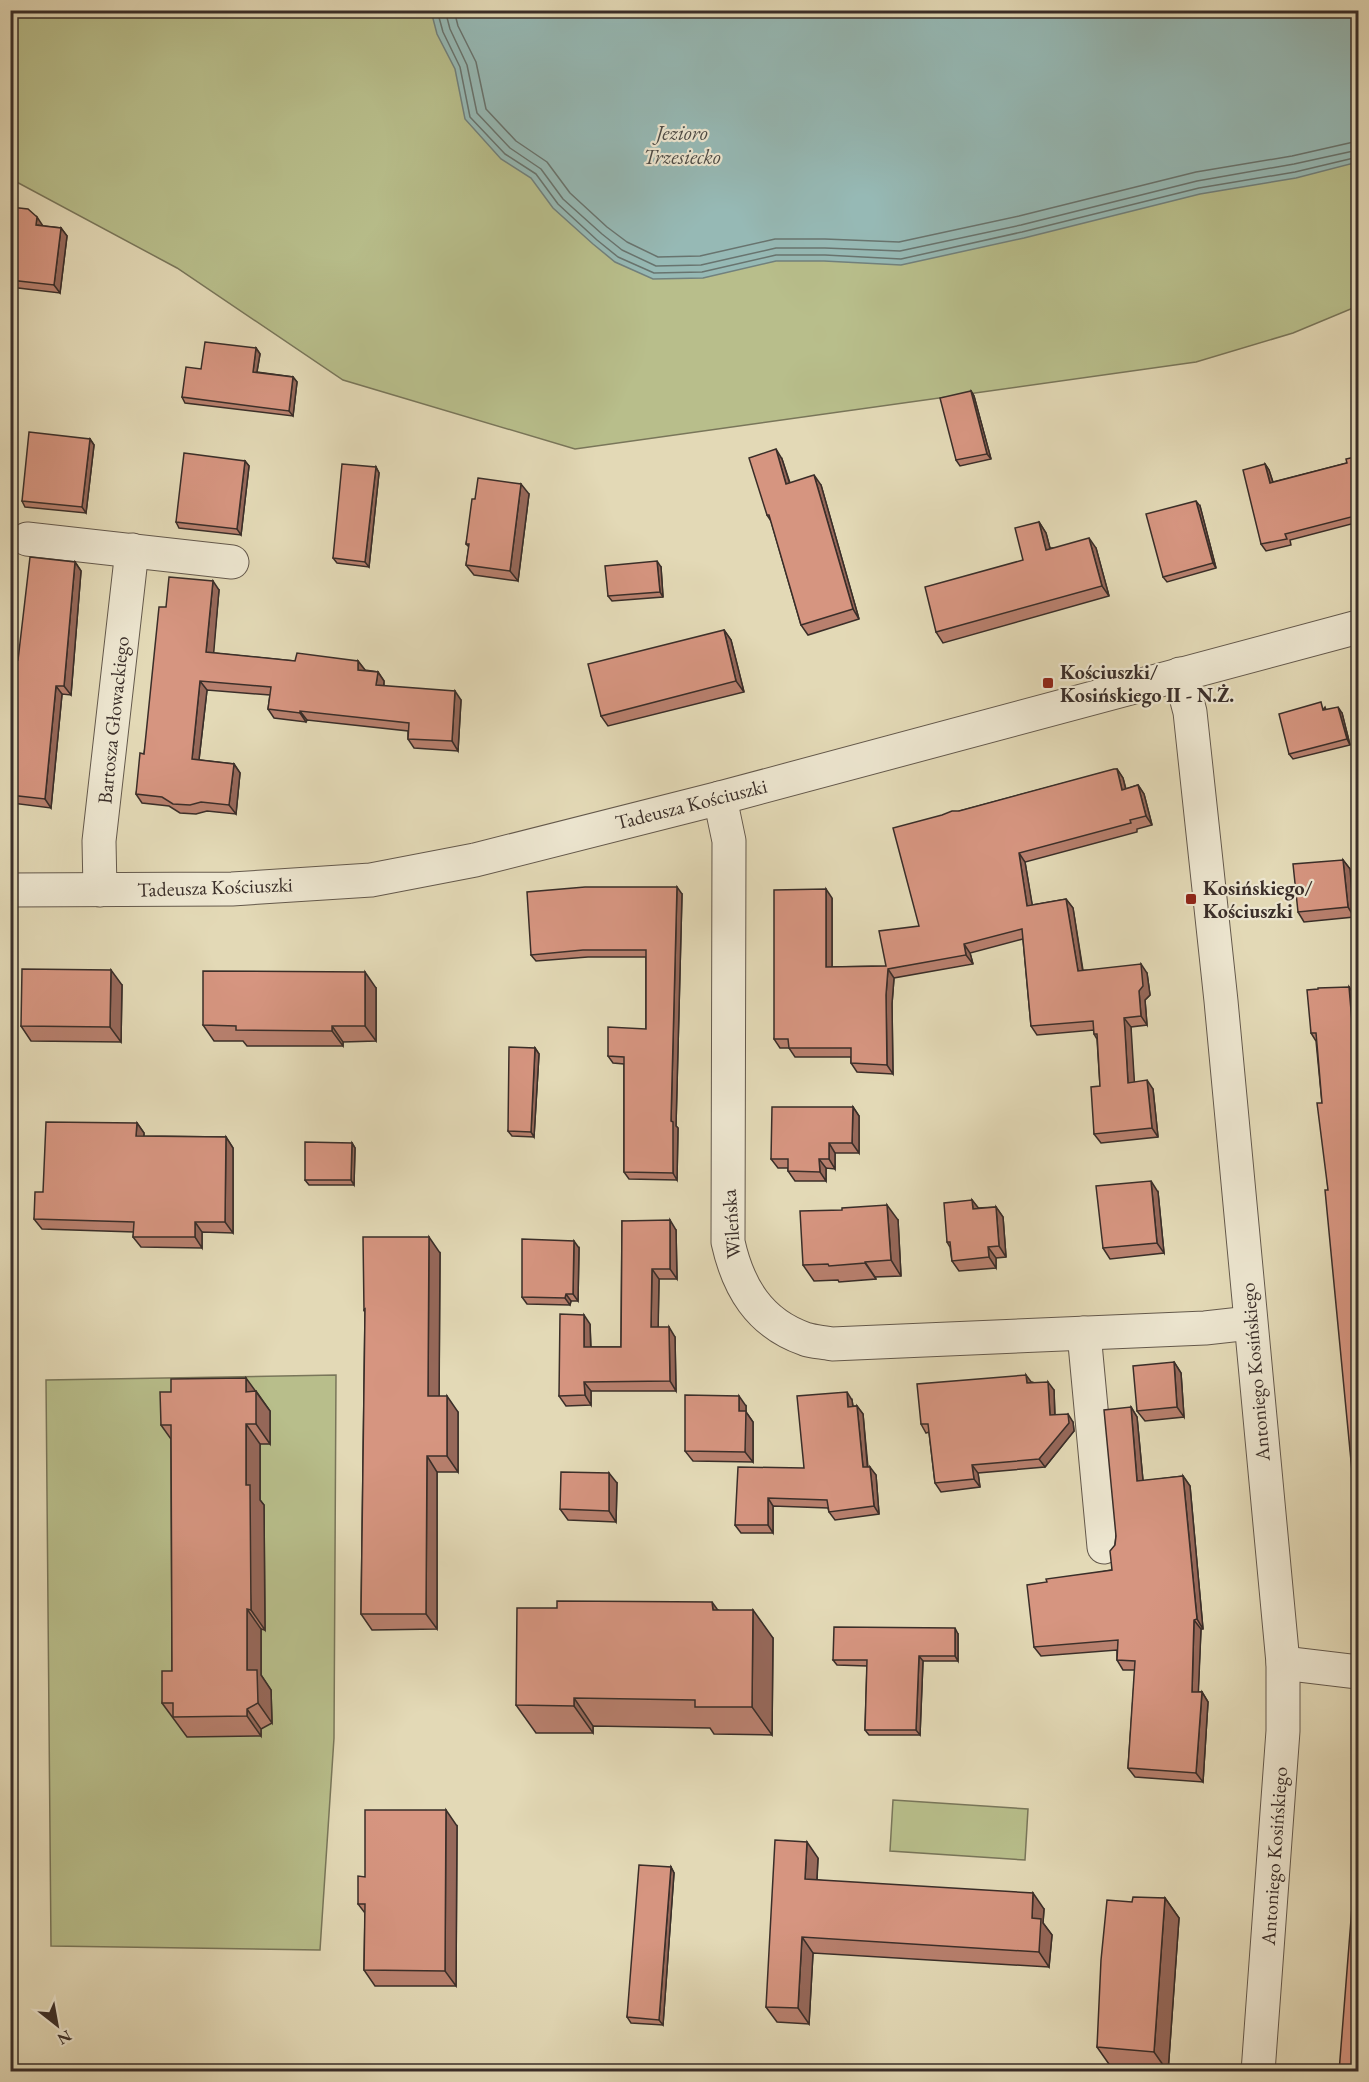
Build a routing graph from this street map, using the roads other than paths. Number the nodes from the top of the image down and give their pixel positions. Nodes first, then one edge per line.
1 (27, 539) dead end
2 (132, 550) junction
3 (232, 562) dead end
4 (1359, 627) edge
5 (1180, 674) junction
6 (720, 798) junction
7 (10, 890) edge
8 (100, 890) junction
9 (1250, 1323) junction
10 (1083, 1333) junction
11 (1104, 1546) dead end
12 (1283, 1663) junction
13 (1359, 1672) edge
14 (1258, 2072) edge

1 - 2 street
2 - 3 street
2 - 8 street, Bartosza Głowackiego
4 - 5 street, Tadeusza Kościuszki
5 - 6 street, Tadeusza Kościuszki
5 - 9 street, Antoniego Kosińskiego
6 - 8 street, Tadeusza Kościuszki
6 - 10 street, Wileńska
7 - 8 street, Tadeusza Kościuszki
9 - 10 street, Wileńska
9 - 12 street, Antoniego Kosińskiego
10 - 11 street
12 - 13 street
12 - 14 street, Antoniego Kosińskiego

